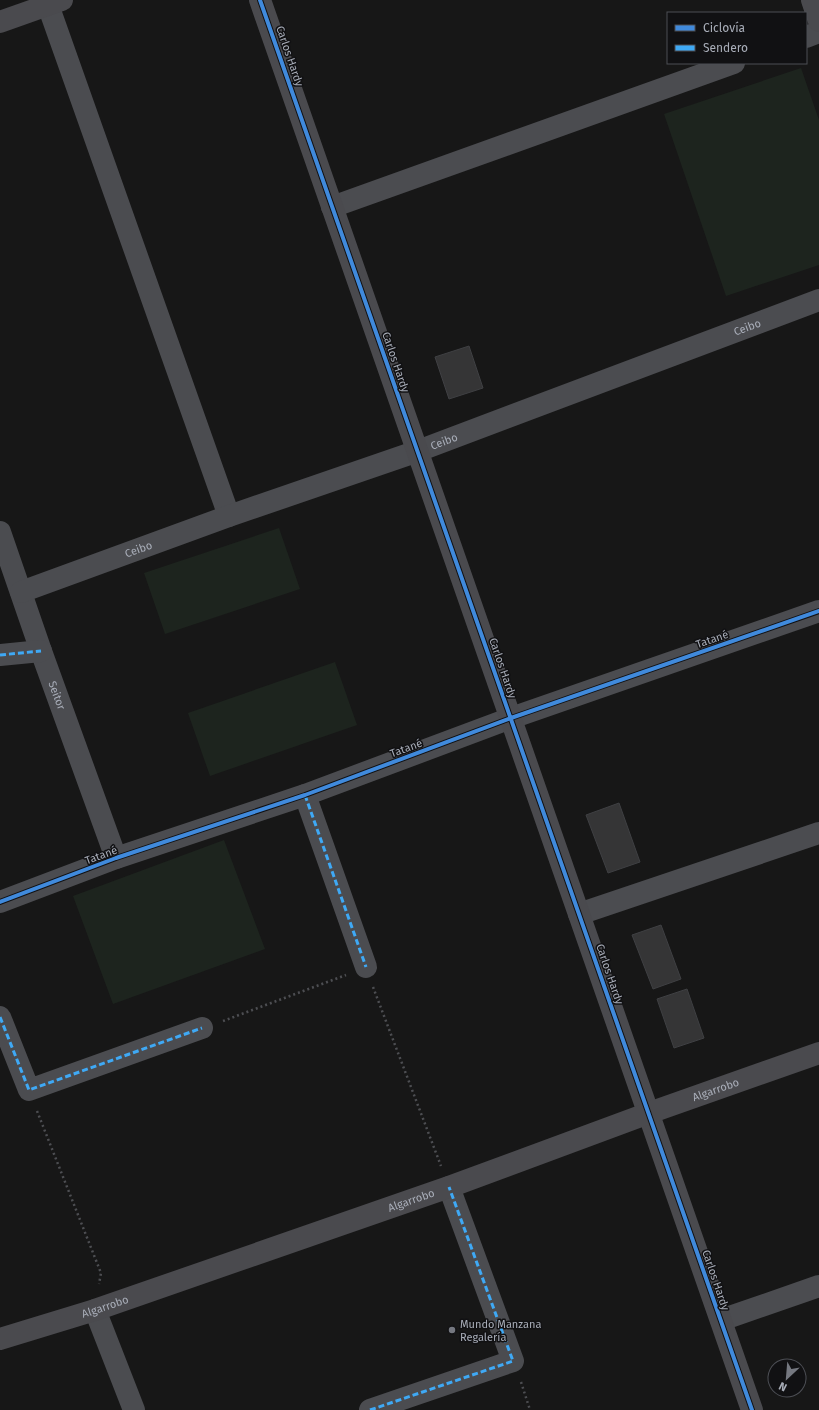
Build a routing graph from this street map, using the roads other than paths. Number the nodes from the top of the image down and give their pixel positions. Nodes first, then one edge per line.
1 (260, 0) edge
2 (812, 0) edge
3 (55, 2) edge
4 (819, 21) edge
5 (0, 22) edge
6 (819, 32) edge
7 (807, 37) edge
8 (731, 64) edge
9 (332, 207) junction
10 (819, 300) edge
11 (418, 451) junction
12 (229, 516) junction
13 (0, 532) edge
14 (21, 592) junction
15 (819, 611) edge
16 (41, 651) junction
17 (0, 655) edge
18 (511, 718) junction
19 (305, 795) junction
20 (819, 833) edge
21 (116, 858) junction
22 (0, 902) edge
23 (579, 914) junction
24 (366, 967) road end
25 (0, 1018) edge
26 (202, 1028) road end
27 (819, 1053) edge
28 (649, 1113) junction
29 (449, 1187) junction
30 (819, 1286) edge
31 (95, 1310) junction
32 (721, 1320) junction
33 (0, 1339) edge
34 (134, 1410) edge
35 (370, 1410) edge
36 (752, 1410) edge

1 - 9 street, Carlos Hardy
2 - 4 street
3 - 5 street
3 - 12 street
6 - 7 street
8 - 9 street
9 - 11 street, Carlos Hardy
10 - 11 street, Ceibo
11 - 12 street, Ceibo
11 - 18 street, Carlos Hardy
12 - 14 street, Ceibo
13 - 14 street, Seitor
14 - 16 street, Seitor
15 - 18 street, Tatané
16 - 17 street
16 - 21 street, Seitor
18 - 19 street, Tatané
18 - 23 street, Carlos Hardy
19 - 21 street, Tatané
19 - 24 street
20 - 23 street
21 - 22 street, Tatané
23 - 28 street, Carlos Hardy
25 - 26 street
27 - 28 street, Algarrobo
28 - 29 street, Algarrobo
28 - 32 street, Carlos Hardy
29 - 31 street, Algarrobo
29 - 35 street
30 - 32 street
31 - 33 street, Algarrobo
31 - 34 street
32 - 36 street, Carlos Hardy

